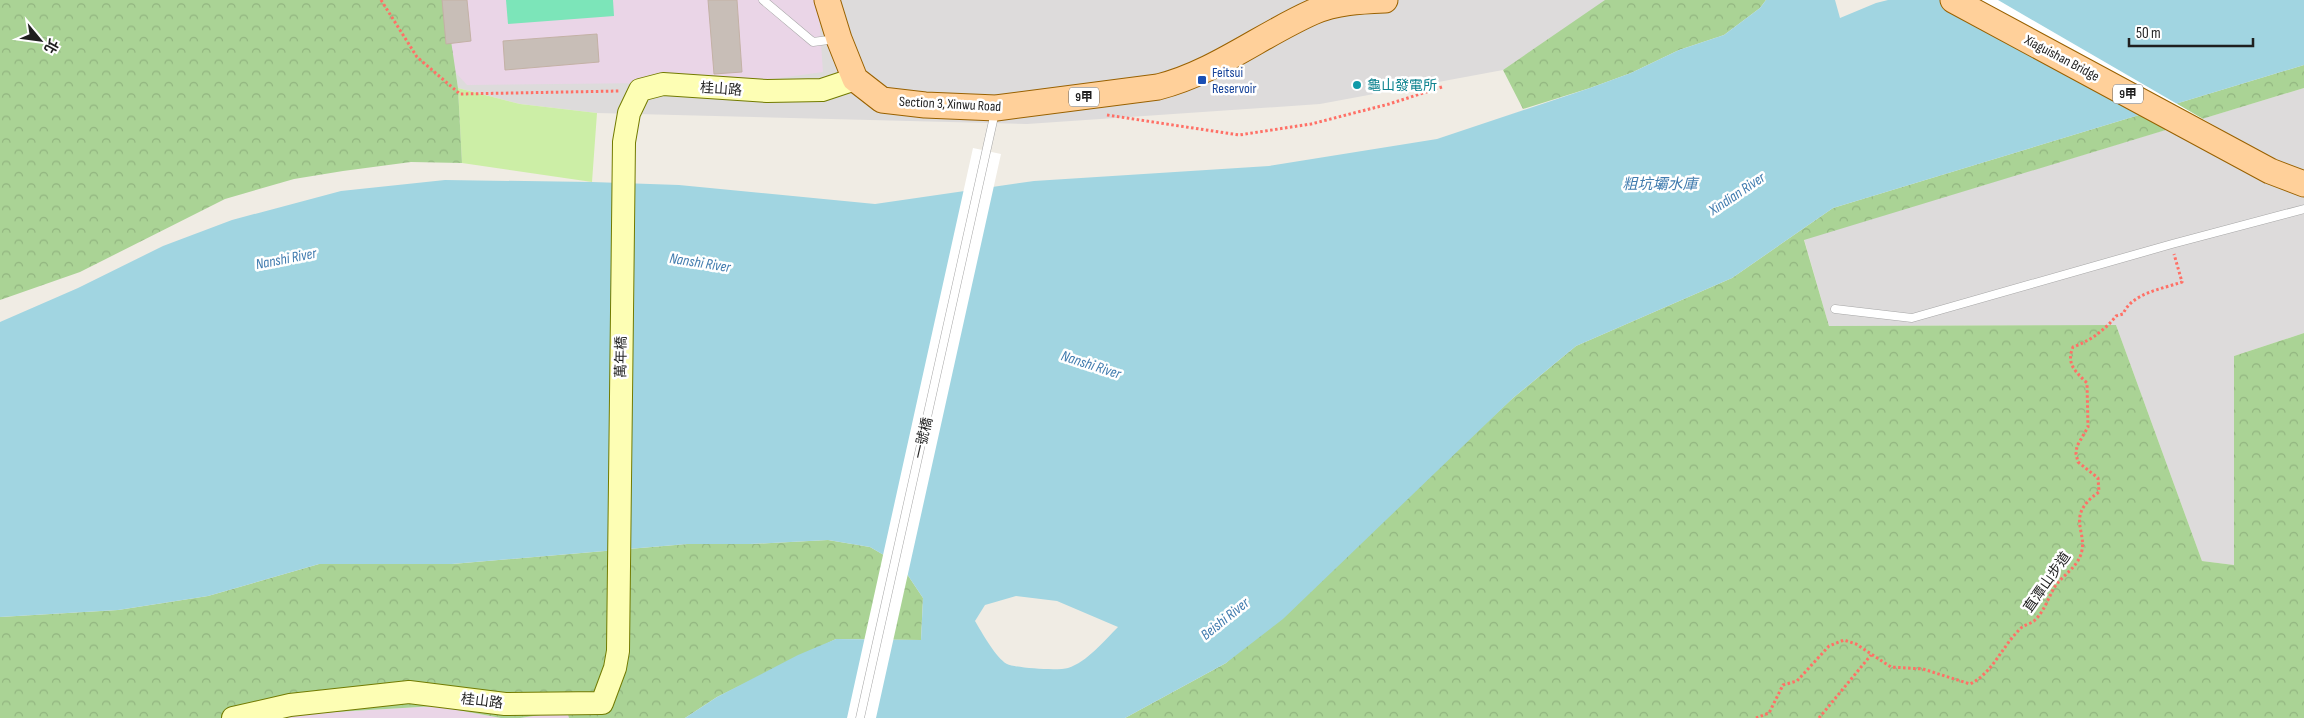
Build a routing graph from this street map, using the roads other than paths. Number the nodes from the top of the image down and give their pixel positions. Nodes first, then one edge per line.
1 (763, 0) edge
2 (827, 0) edge
3 (1385, 0) edge
4 (1953, 0) edge
5 (839, 39) junction
6 (855, 78) junction
7 (996, 108) junction
8 (624, 142) joint
9 (2304, 184) edge
10 (2304, 209) edge
11 (1834, 308) dead end
12 (619, 573) joint
13 (242, 717) edge
14 (860, 718) edge

1 - 5 lane
2 - 5 main road, Section 3, Xinwu Road / 9甲
3 - 7 main road, Section 3, Xinwu Road / 9甲
4 - 9 main road, Xiaguishan Bridge / 9甲
5 - 6 main road, Section 3, Xinwu Road / 9甲
6 - 7 main road, Section 3, Xinwu Road / 9甲
6 - 8 street, 桂山路
7 - 14 lane, 一號橋
8 - 12 street, 萬年橋
10 - 11 lane
12 - 13 street, 桂山路

